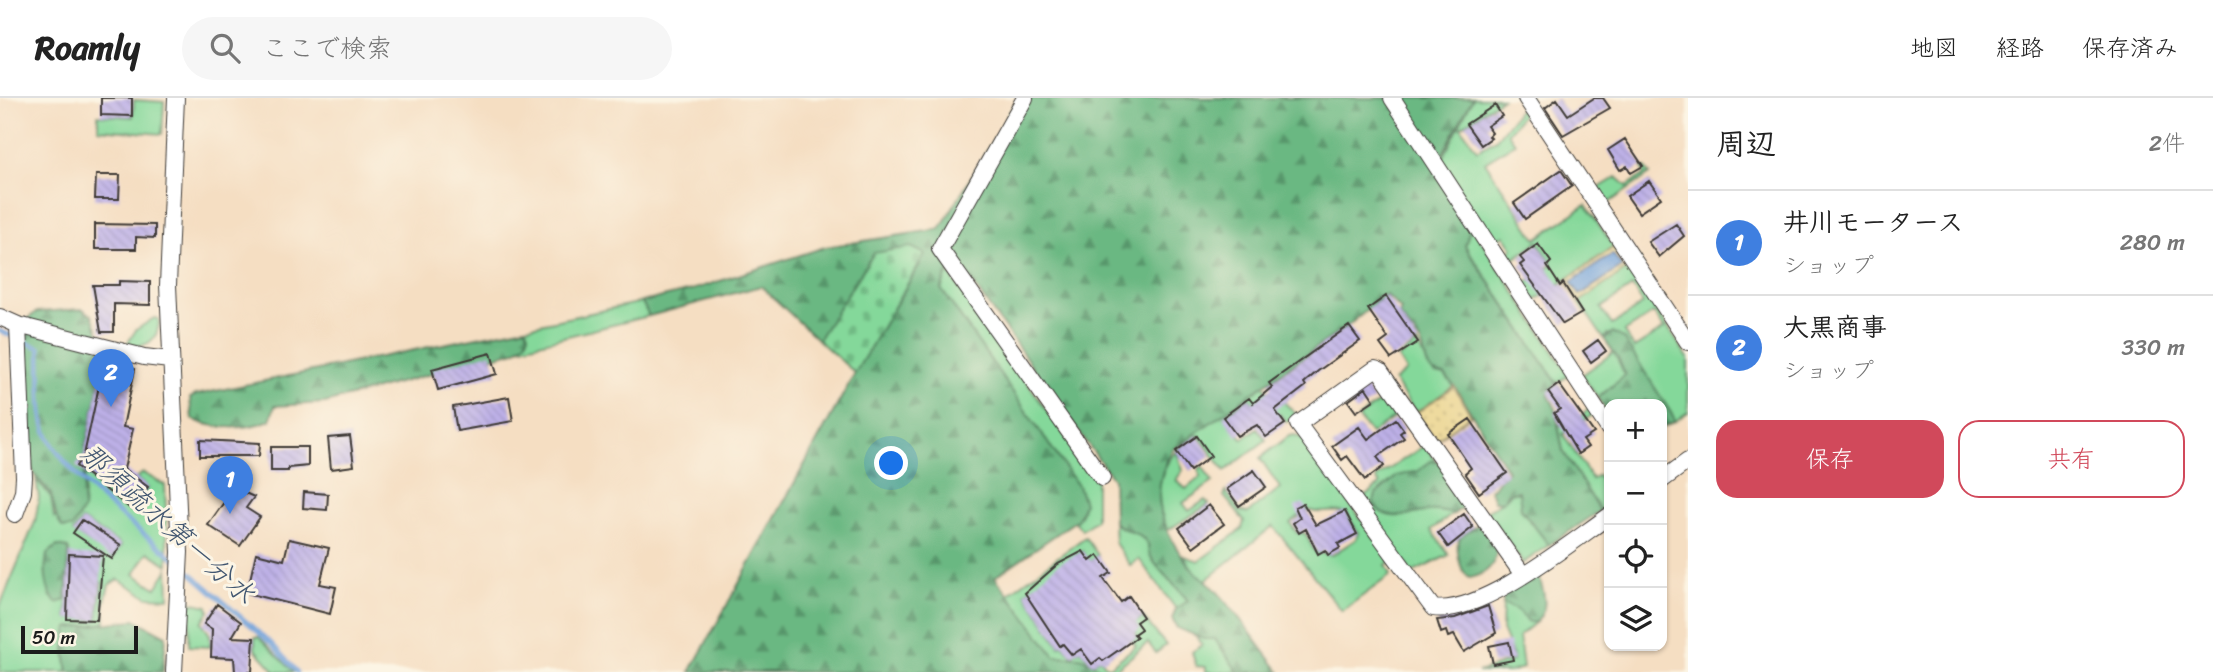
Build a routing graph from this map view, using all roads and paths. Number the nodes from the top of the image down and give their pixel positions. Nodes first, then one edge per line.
1 (176, 98) edge
2 (1025, 98) edge
3 (1392, 98) edge
4 (1526, 98) edge
5 (0, 317) edge
6 (18, 325) junction
7 (1688, 342) edge
8 (170, 360) junction
9 (1604, 421) edge
10 (1688, 461) edge
11 (1667, 476) edge
12 (1102, 478) dead end
13 (15, 514) dead end
14 (1604, 519) edge
15 (1523, 575) junction
16 (174, 672) edge

1 - 8 street
2 - 12 street
3 - 9 street
4 - 7 street
5 - 6 street
6 - 8 street
6 - 13 street
8 - 16 street
10 - 11 street
14 - 15 street
15 - 15 street

